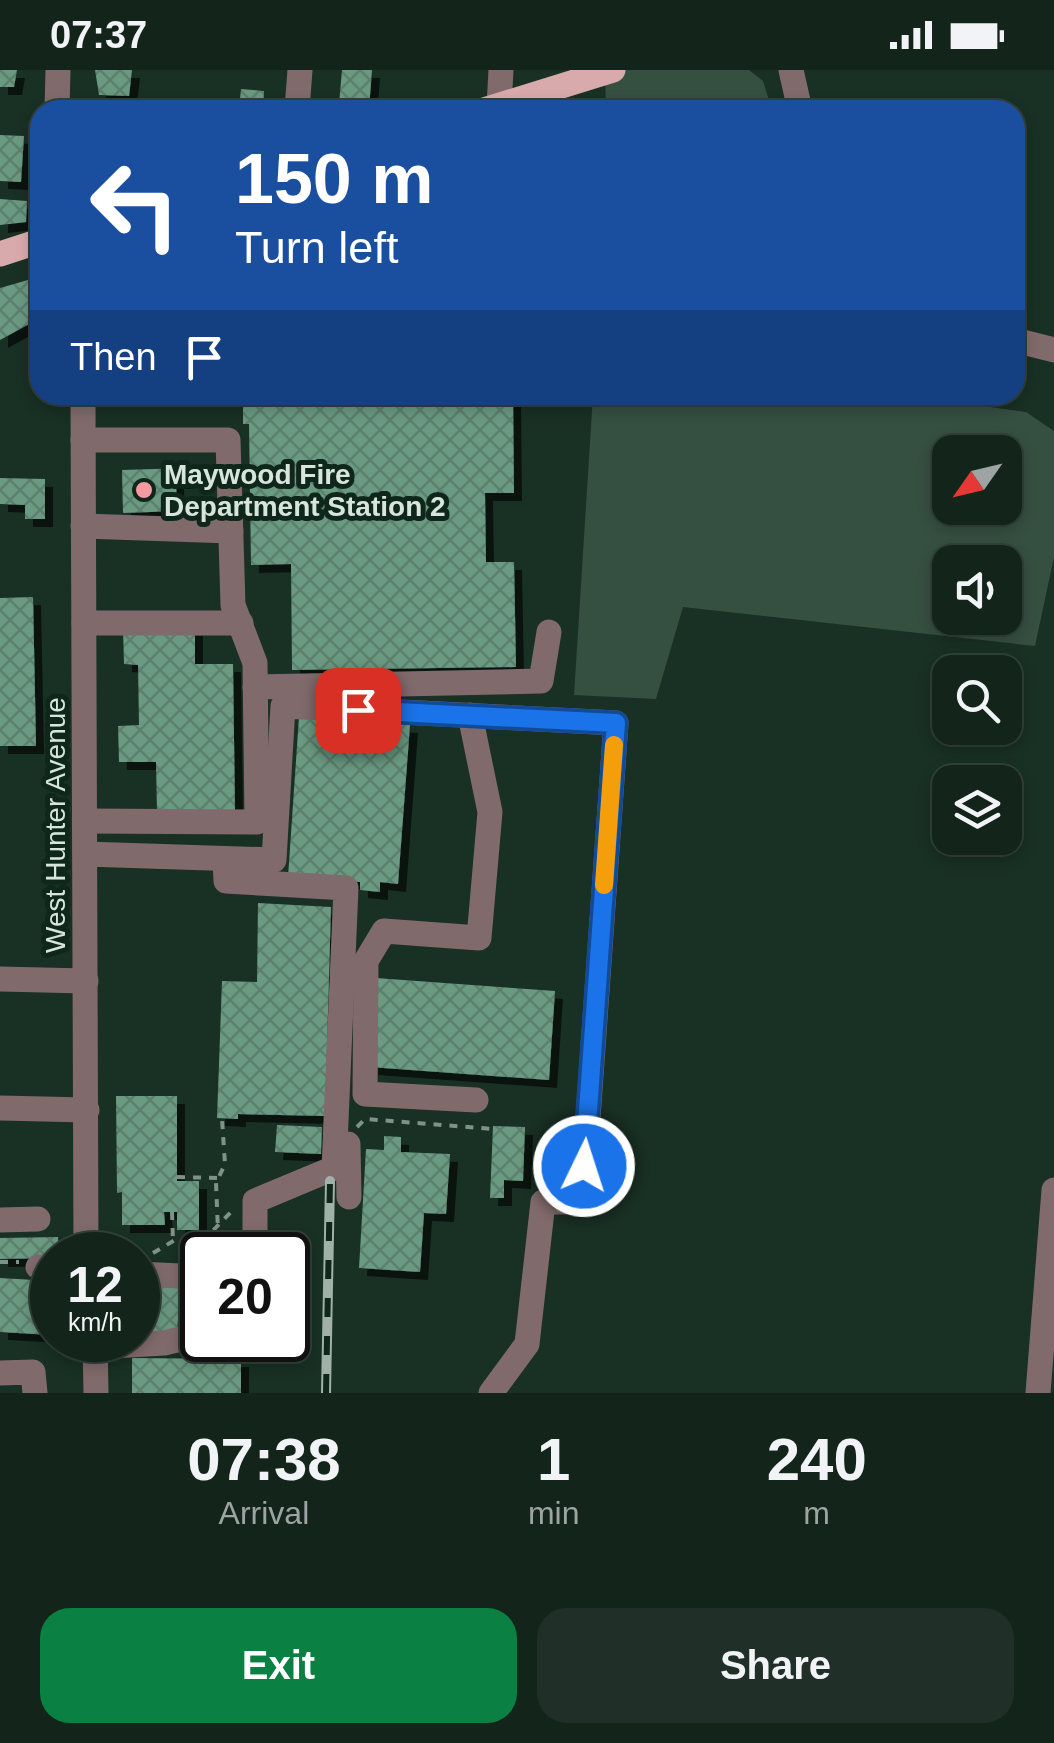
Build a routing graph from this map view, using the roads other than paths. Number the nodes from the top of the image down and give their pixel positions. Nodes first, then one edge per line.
1 (58, 70) edge
2 (300, 70) edge
3 (500, 70) edge
4 (613, 70) edge
5 (788, 72) edge
6 (57, 100) edge
7 (298, 100) edge
8 (494, 100) edge
9 (517, 100) edge
10 (797, 100) edge
11 (30, 244) edge
12 (0, 254) edge
13 (1025, 343) edge
14 (1054, 350) edge
15 (83, 405) edge
16 (83, 440) junction
17 (84, 526) junction
18 (231, 531) junction
19 (84, 623) junction
20 (242, 623) junction
21 (549, 632) dead end
22 (255, 687) junction
23 (470, 716) junction
24 (85, 821) junction
25 (85, 854) junction
26 (225, 859) junction
27 (0, 979) edge
28 (86, 980) junction
29 (365, 1094) junction
30 (476, 1100) dead end
31 (0, 1108) edge
32 (87, 1110) junction
33 (1054, 1190) edge
34 (349, 1196) dead end
35 (38, 1219) dead end
36 (0, 1220) edge
37 (86, 1232) edge
38 (255, 1232) edge
39 (1049, 1321) edge
40 (95, 1362) edge
41 (0, 1372) edge
42 (35, 1393) edge
43 (96, 1393) edge
44 (491, 1393) edge
45 (1038, 1393) edge

1 - 6 street
2 - 7 street
3 - 8 street
4 - 9 main road
5 - 10 street
11 - 12 main road
13 - 14 street
15 - 16 street, West Hunter Avenue
16 - 17 street, West Hunter Avenue
16 - 18 street
17 - 18 street
17 - 19 street, West Hunter Avenue
18 - 20 street
19 - 20 street
19 - 24 street, West Hunter Avenue
20 - 22 street
21 - 22 street
22 - 24 street
23 - 26 street
23 - 29 street
23 - 44 street
24 - 25 street, West Hunter Avenue
25 - 26 street
25 - 28 street, West Hunter Avenue
26 - 38 street
27 - 28 street
28 - 32 street, West Hunter Avenue
29 - 30 street
29 - 34 street
31 - 32 street
32 - 37 street, West Hunter Avenue
33 - 39 street
35 - 36 street
39 - 45 street
40 - 43 street
41 - 42 street

